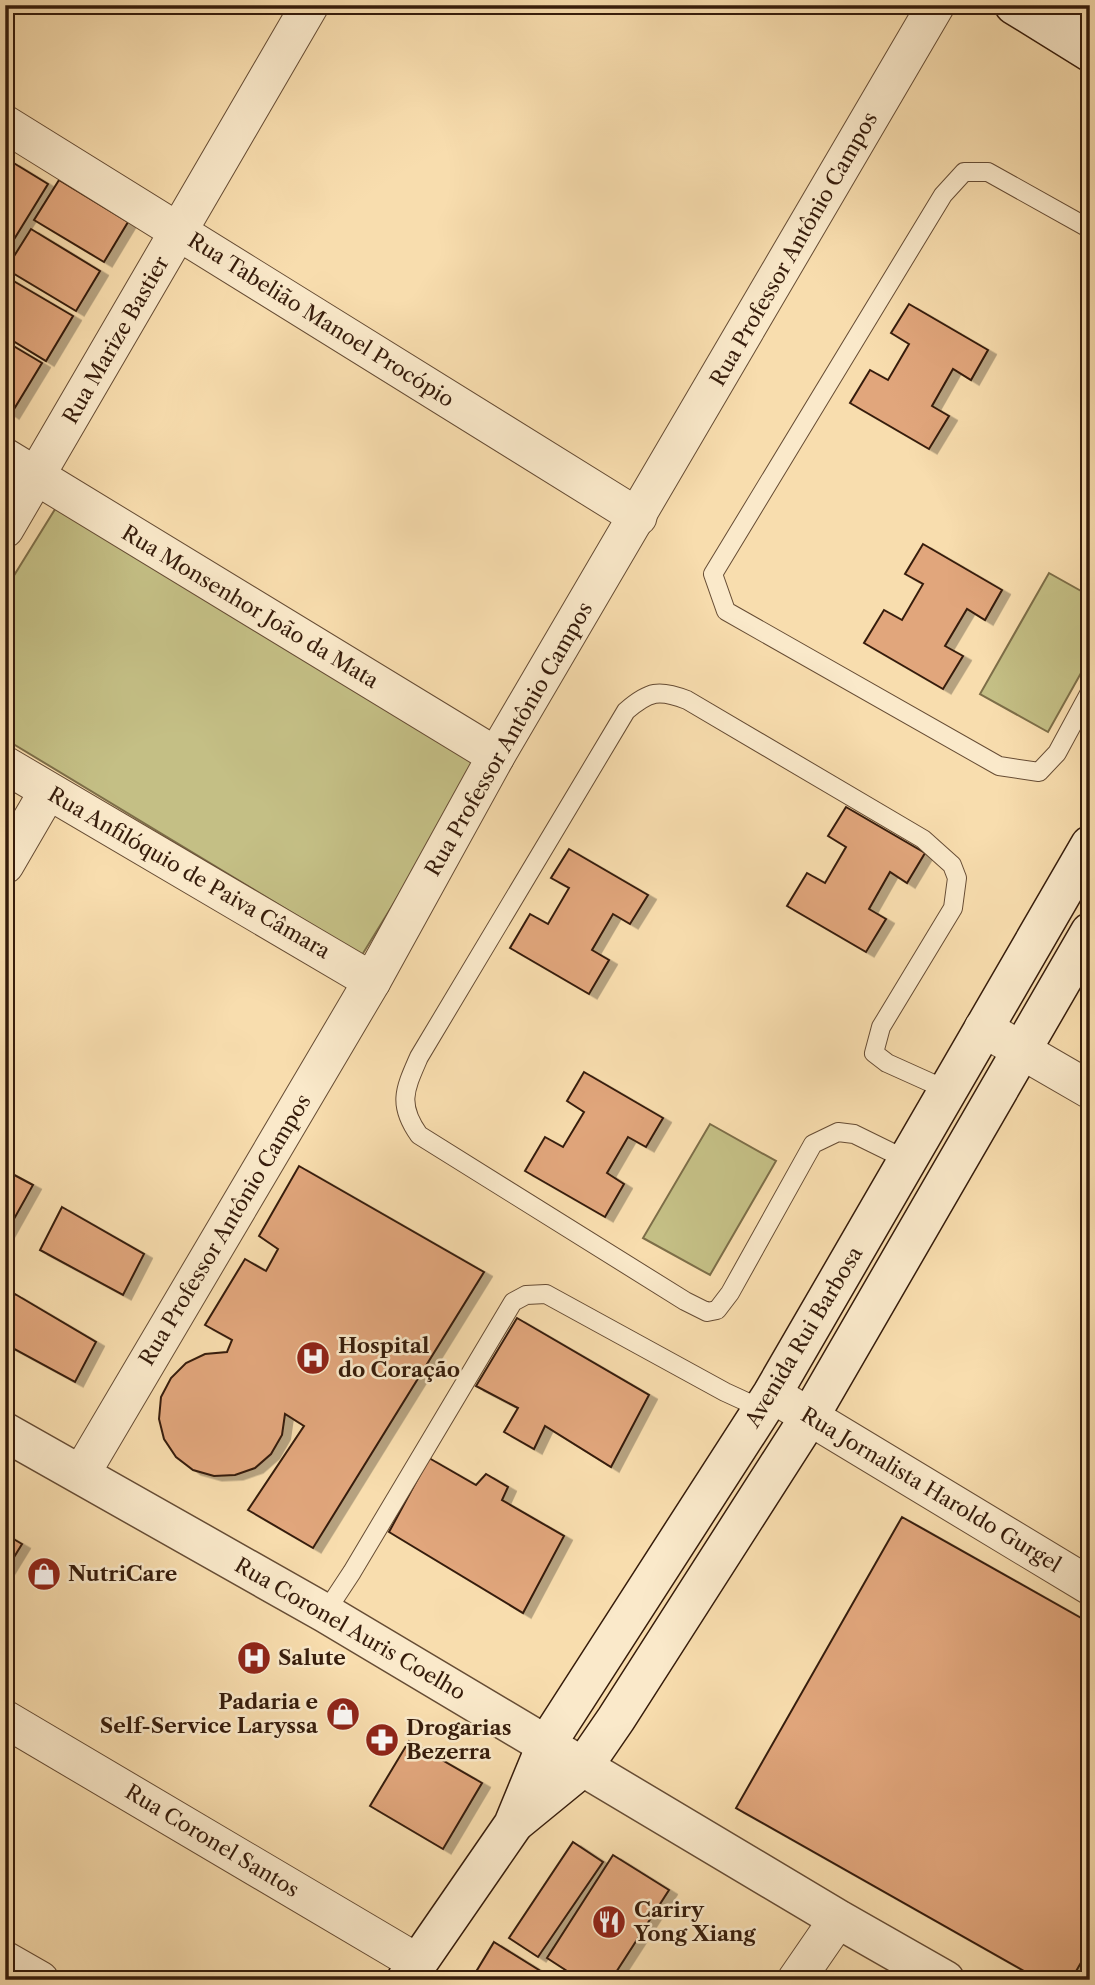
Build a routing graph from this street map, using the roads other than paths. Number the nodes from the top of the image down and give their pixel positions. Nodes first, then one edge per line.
1 (310, 5) edge
2 (936, 5) edge
3 (1014, 5) edge
4 (1067, 5) edge
5 (1090, 19) edge
6 (1090, 52) edge
7 (5, 124) edge
8 (1090, 229) edge
9 (179, 232) junction
10 (5, 457) edge
11 (37, 477) junction
12 (638, 517) junction
13 (5, 529) edge
14 (1090, 692) edge
15 (496, 756) junction
16 (5, 765) edge
17 (48, 791) junction
18 (1090, 845) edge
19 (5, 865) edge
20 (1090, 932) edge
21 (372, 981) junction
22 (983, 1028) junction
23 (1020, 1050) junction
24 (947, 1090) junction
25 (1090, 1090) edge
26 (907, 1160) junction
27 (767, 1401) junction
28 (810, 1416) junction
29 (5, 1432) edge
30 (81, 1474) junction
31 (1090, 1586) edge
32 (325, 1613) junction
33 (5, 1719) edge
34 (546, 1745) junction
35 (583, 1767) junction
36 (513, 1825) junction
37 (838, 1919) junction
38 (5, 1960) edge
39 (412, 1971) edge
40 (40, 1980) edge
41 (796, 1980) edge
42 (945, 1980) edge

1 - 9 street, Rua Marize Bastier
2 - 12 street, Rua Professor Antônio Campos
3 - 6 main road
4 - 5 main road
7 - 9 street, Rua Tabelião Manoel Procópio
8 - 14 lane
9 - 11 street, Rua Marize Bastier
9 - 12 street, Rua Tabelião Manoel Procópio
10 - 11 street, Rua Monsenhor João da Mata
11 - 13 street, Rua Marize Bastier
11 - 15 street, Rua Monsenhor João da Mata
12 - 15 street, Rua Professor Antônio Campos
15 - 21 street, Rua Professor Antônio Campos
16 - 17 street, Rua Anfilóquio de Paiva Câmara
17 - 19 street
17 - 21 street, Rua Anfilóquio de Paiva Câmara
18 - 22 main road, Avenida Rui Barbosa
20 - 23 main road, Avenida Rui Barbosa
21 - 30 street, Rua Professor Antônio Campos
22 - 23 street
22 - 24 main road, Avenida Rui Barbosa
23 - 25 street
23 - 28 main road, Avenida Rui Barbosa
24 - 26 main road, Avenida Rui Barbosa
24 - 26 lane
26 - 27 main road, Avenida Rui Barbosa
27 - 28 street, Rua Jornalista Haroldo Gurgel
27 - 32 lane
27 - 34 main road, Avenida Rui Barbosa
28 - 31 street, Rua Jornalista Haroldo Gurgel
28 - 35 main road, Avenida Rui Barbosa
29 - 30 main road, Rua Coronel Auris Coelho
30 - 32 main road, Rua Coronel Auris Coelho
32 - 34 main road, Rua Coronel Auris Coelho
33 - 39 street, Rua Coronel Santos
34 - 35 main road, Rua Coronel Auris Coelho
34 - 36 main road, Avenida Rui Barbosa
35 - 36 main road, Avenida Rui Barbosa
35 - 37 main road, Rua Coronel Auris Coelho
36 - 39 main road, Avenida Rui Barbosa
37 - 41 street
37 - 42 main road, Rua Coronel Auris Coelho
38 - 40 street

